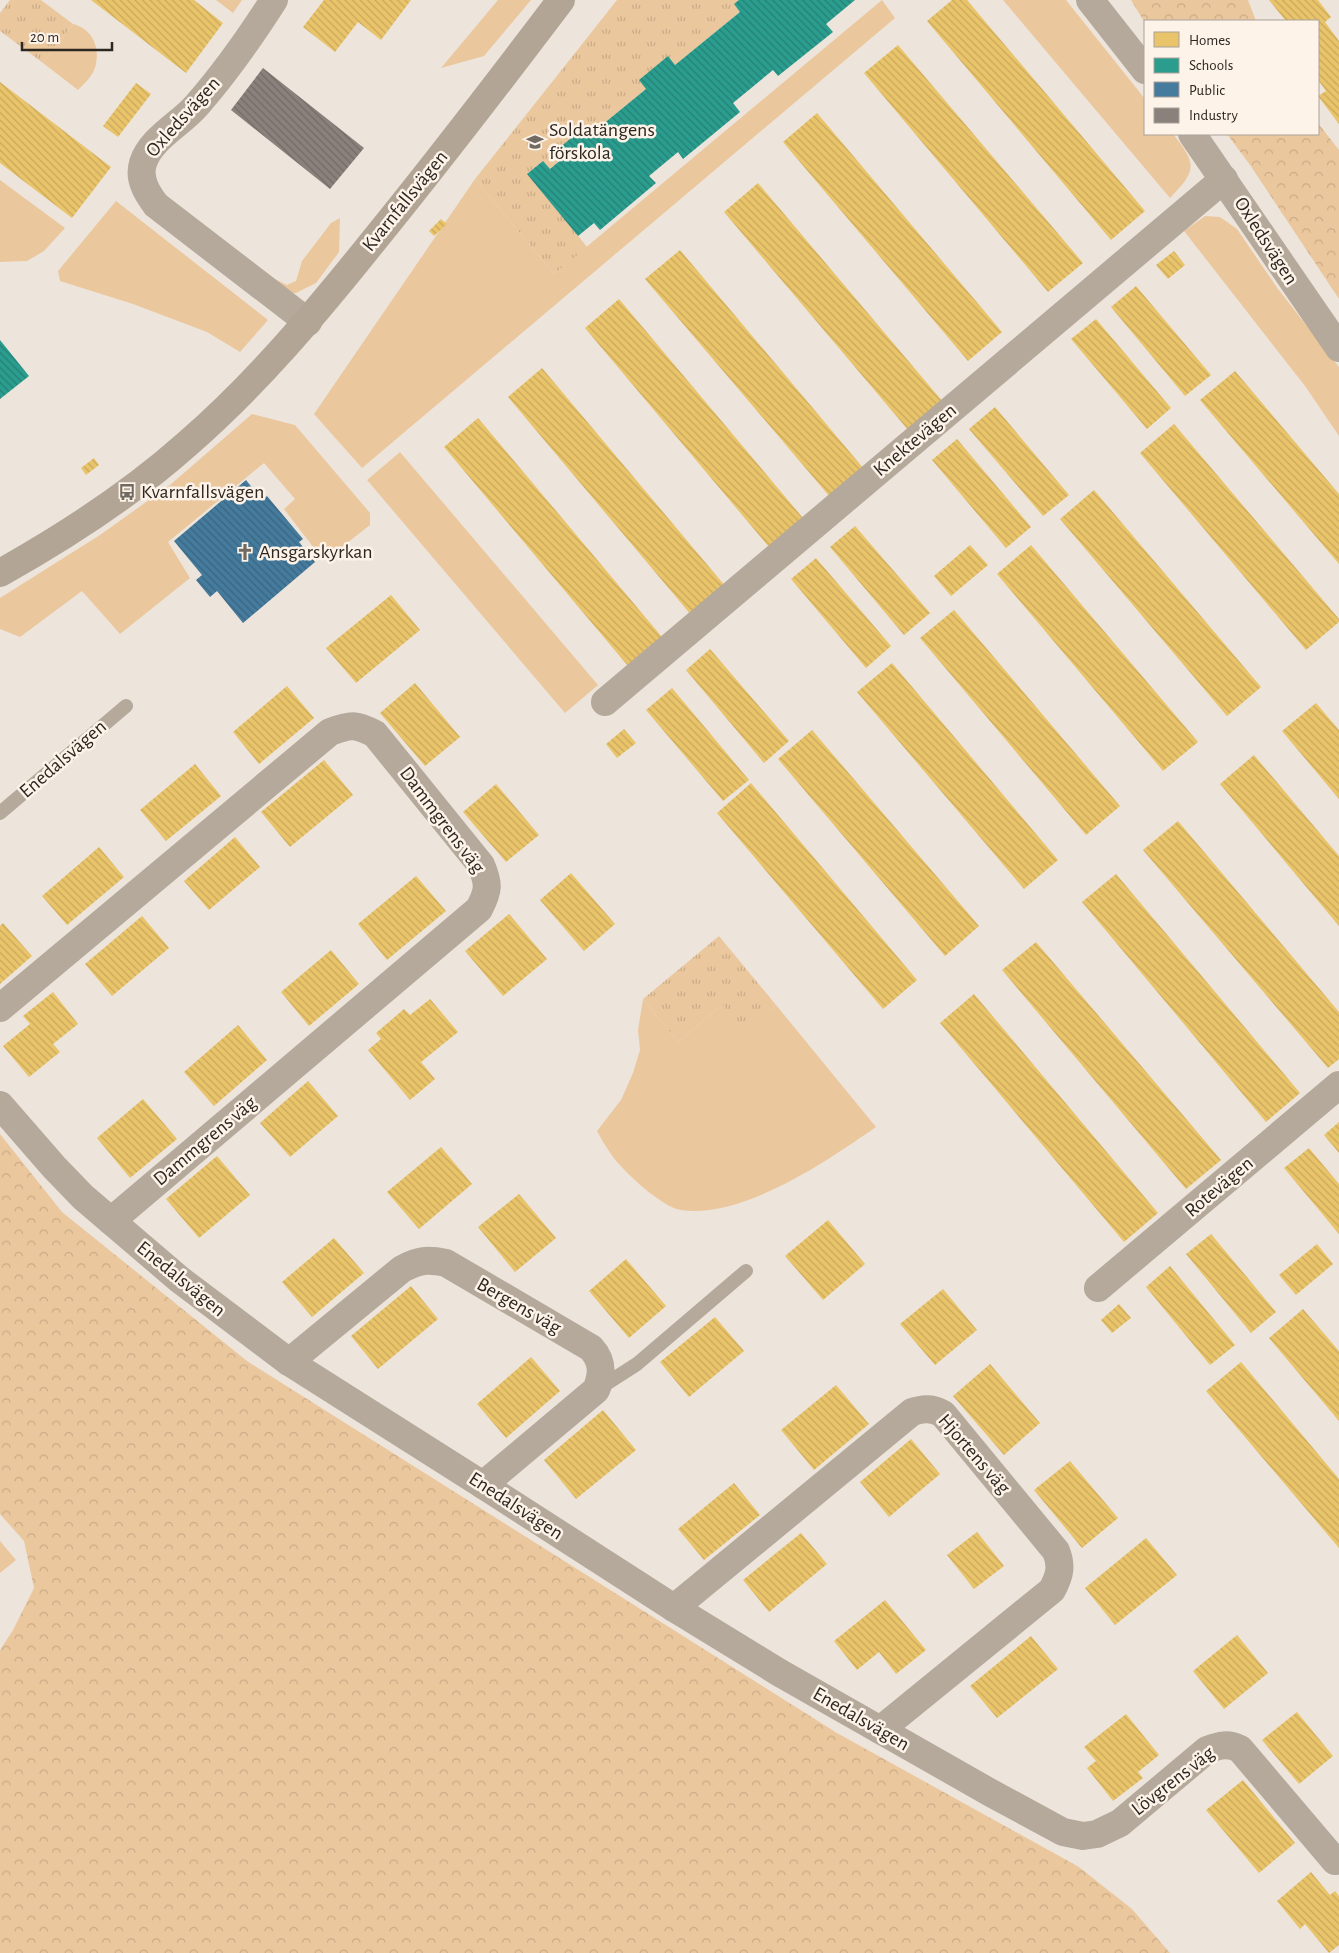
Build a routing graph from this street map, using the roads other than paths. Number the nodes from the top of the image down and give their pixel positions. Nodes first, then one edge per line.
1 (274, 0) edge
2 (562, 0) edge
3 (1090, 0) edge
4 (1144, 69) edge
5 (1193, 135) edge
6 (1224, 179) junction
7 (308, 322) junction
8 (1339, 348) edge
9 (0, 573) edge
10 (605, 702) dead end
11 (126, 706) dead end
12 (0, 813) edge
13 (0, 1008) edge
14 (1339, 1085) edge
15 (0, 1104) edge
16 (111, 1221) junction
17 (746, 1271) dead end
18 (1098, 1288) dead end
19 (289, 1362) junction
20 (596, 1390) junction
21 (483, 1484) junction
22 (674, 1608) junction
23 (880, 1730) junction
24 (1083, 1836) joint
25 (1335, 1861) dead end

1 - 7 street, Oxledsvägen
2 - 7 street, Kvarnfallsvägen
3 - 4 street
5 - 6 street, Oxledsvägen
6 - 8 street, Oxledsvägen
6 - 10 street, Knektevägen
7 - 9 street, Kvarnfallsvägen
11 - 12 lane, Enedalsvägen
13 - 16 street, Dammgrens väg
14 - 18 street, Rotevägen
15 - 16 street, Enedalsvägen
16 - 19 street, Enedalsvägen
17 - 20 lane
19 - 20 street, Bergens väg
19 - 21 street, Enedalsvägen
20 - 21 street
21 - 22 street, Enedalsvägen
22 - 23 street, Enedalsvägen
22 - 23 street, Hjortens väg
23 - 24 street, Enedalsvägen
24 - 25 street, Lövgrens väg

